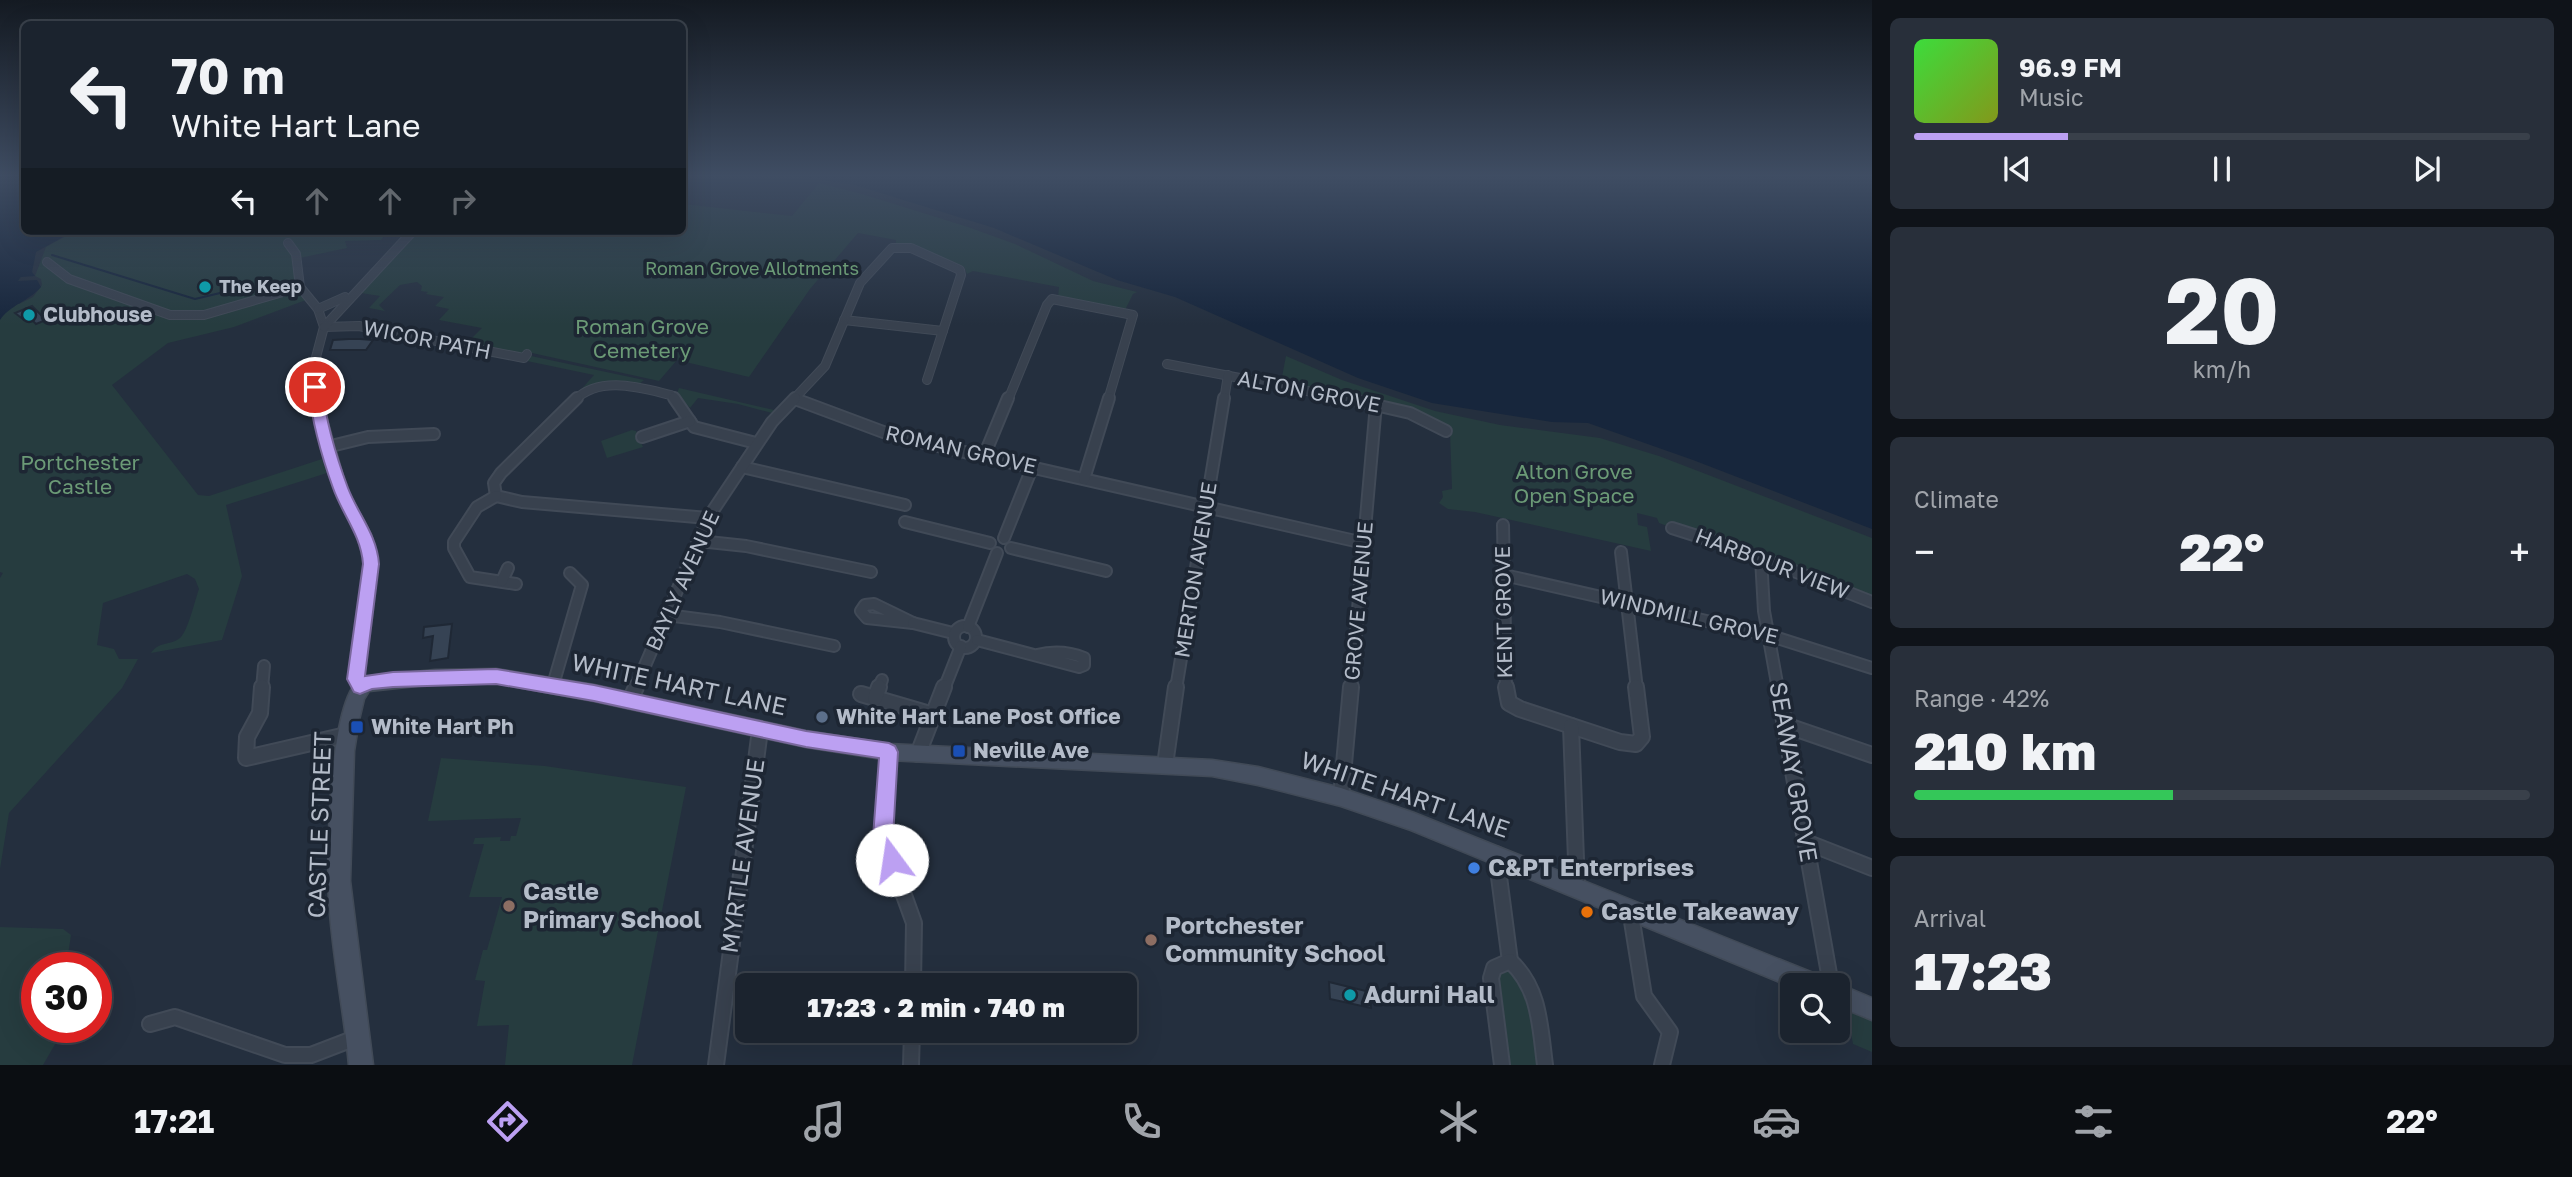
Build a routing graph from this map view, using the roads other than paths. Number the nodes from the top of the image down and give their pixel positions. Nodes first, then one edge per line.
1 (409, 235) edge
2 (288, 243) dead end
3 (47, 262) dead end
4 (300, 287) junction
5 (347, 296) junction
6 (318, 309) junction
7 (844, 320) junction
8 (324, 327) junction
9 (943, 331) junction
10 (527, 354) dead end
11 (1167, 364) dead end
12 (1228, 375) junction
13 (927, 380) dead end
14 (795, 399) junction
15 (1376, 404) junction
16 (690, 421) junction
17 (1447, 431) dead end
18 (433, 434) dead end
19 (643, 439) dead end
20 (756, 443) junction
21 (327, 446) junction
22 (984, 456) junction
23 (742, 467) junction
24 (1032, 467) junction
25 (1084, 479) junction
26 (496, 496) junction
27 (905, 505) dead end
28 (1206, 507) junction
29 (708, 519) junction
30 (905, 522) dead end
31 (1503, 525) dead end
32 (1672, 528) dead end
33 (1004, 537) junction
34 (699, 541) junction
35 (1364, 542) junction
36 (993, 548) junction
37 (1011, 548) junction
38 (1621, 552) dead end
39 (1762, 558) junction
40 (508, 568) dead end
41 (1106, 571) dead end
42 (871, 572) dead end
43 (570, 573) dead end
44 (1504, 575) junction
45 (502, 580) junction
46 (516, 584) dead end
47 (1625, 601) junction
48 (1872, 601) edge
49 (667, 615) junction
50 (914, 623) dead end
51 (968, 627) junction
52 (953, 633) junction
53 (1769, 635) junction
54 (976, 640) junction
55 (834, 646) dead end
56 (961, 646) junction
57 (1037, 655) dead end
58 (264, 666) dead end
59 (1872, 668) edge
60 (882, 680) dead end
61 (553, 685) junction
62 (360, 687) junction
63 (861, 694) dead end
64 (875, 698) junction
65 (630, 701) junction
66 (933, 715) junction
67 (1571, 726) junction
68 (1784, 726) junction
69 (760, 730) junction
70 (346, 735) junction
71 (889, 752) junction
72 (918, 754) junction
73 (1872, 755) edge
74 (1165, 765) junction
75 (1341, 797) junction
76 (1806, 842) junction
77 (1496, 853) junction
78 (1872, 869) edge
79 (1577, 887) junction
80 (1630, 909) junction
81 (1510, 961) junction
82 (913, 973) edge
83 (1786, 973) edge
84 (1829, 973) edge
85 (1850, 1000) edge
86 (1872, 1009) edge
87 (150, 1024) dead end
88 (358, 1037) junction
89 (912, 1043) edge
90 (361, 1065) edge
91 (716, 1065) edge
92 (911, 1065) edge
93 (1502, 1065) edge
94 (1545, 1065) edge
95 (1662, 1065) edge

1 - 5 street
2 - 4 street
3 - 4 street
4 - 6 street
5 - 6 street
5 - 8 street
6 - 8 street
7 - 9 street
7 - 9 street, BAYLY AVENUE
7 - 14 street, BAYLY AVENUE
8 - 10 street, WICOR PATH
8 - 21 street
9 - 13 street
11 - 12 street, ALTON GROVE
12 - 15 street, ALTON GROVE
12 - 28 street, MERTON AVENUE
14 - 20 street, BAYLY AVENUE
14 - 22 street, ROMAN GROVE
15 - 17 street, ALTON GROVE
15 - 35 street, GROVE AVENUE
16 - 19 street
16 - 20 street
16 - 26 street
18 - 21 street
20 - 23 street, BAYLY AVENUE
21 - 62 street
22 - 24 street, ROMAN GROVE
22 - 25 street
23 - 27 street
23 - 29 street, BAYLY AVENUE
24 - 25 street, ROMAN GROVE
24 - 33 street
25 - 28 street, ROMAN GROVE
26 - 29 street
26 - 45 street
28 - 35 street, ROMAN GROVE
28 - 74 street, MERTON AVENUE
29 - 34 street, BAYLY AVENUE
30 - 36 street
31 - 44 street, KENT GROVE
32 - 39 street, HARBOUR VIEW
33 - 36 street
33 - 37 street
34 - 42 street
34 - 49 street, BAYLY AVENUE
35 - 75 street, GROVE AVENUE
36 - 37 street
36 - 51 street
37 - 41 street
38 - 47 street
39 - 48 street, HARBOUR VIEW
39 - 53 street, SEAWAY GROVE
40 - 45 street
43 - 61 street
44 - 47 street, WINDMILL GROVE
44 - 67 street, KENT GROVE
45 - 46 street
47 - 53 street, WINDMILL GROVE
47 - 67 street
49 - 55 street
49 - 65 street, BAYLY AVENUE
50 - 52 street
51 - 52 street
51 - 54 street
52 - 56 street
53 - 59 street, WINDMILL GROVE
53 - 68 street, SEAWAY GROVE
54 - 56 street
54 - 57 street
56 - 66 street
58 - 70 street
60 - 64 street
61 - 62 street, WHITE HART LANE
61 - 65 street, WHITE HART LANE
62 - 70 street, CASTLE STREET
63 - 64 street
64 - 66 street
65 - 69 street, WHITE HART LANE
66 - 72 street
67 - 79 street
68 - 73 street
68 - 76 street, SEAWAY GROVE
69 - 71 street, WHITE HART LANE
69 - 91 street, MYRTLE AVENUE
70 - 88 street, CASTLE STREET
71 - 72 street, WHITE HART LANE
71 - 82 street
72 - 74 street, WHITE HART LANE
74 - 75 street, WHITE HART LANE
75 - 77 street, WHITE HART LANE
76 - 78 street
76 - 84 street, SEAWAY GROVE
77 - 79 street, WHITE HART LANE
77 - 81 street
79 - 80 street, WHITE HART LANE
80 - 83 street, WHITE HART LANE
80 - 95 street
81 - 93 street
81 - 94 street
85 - 86 street
87 - 88 street
88 - 90 street, CASTLE STREET
89 - 92 street

